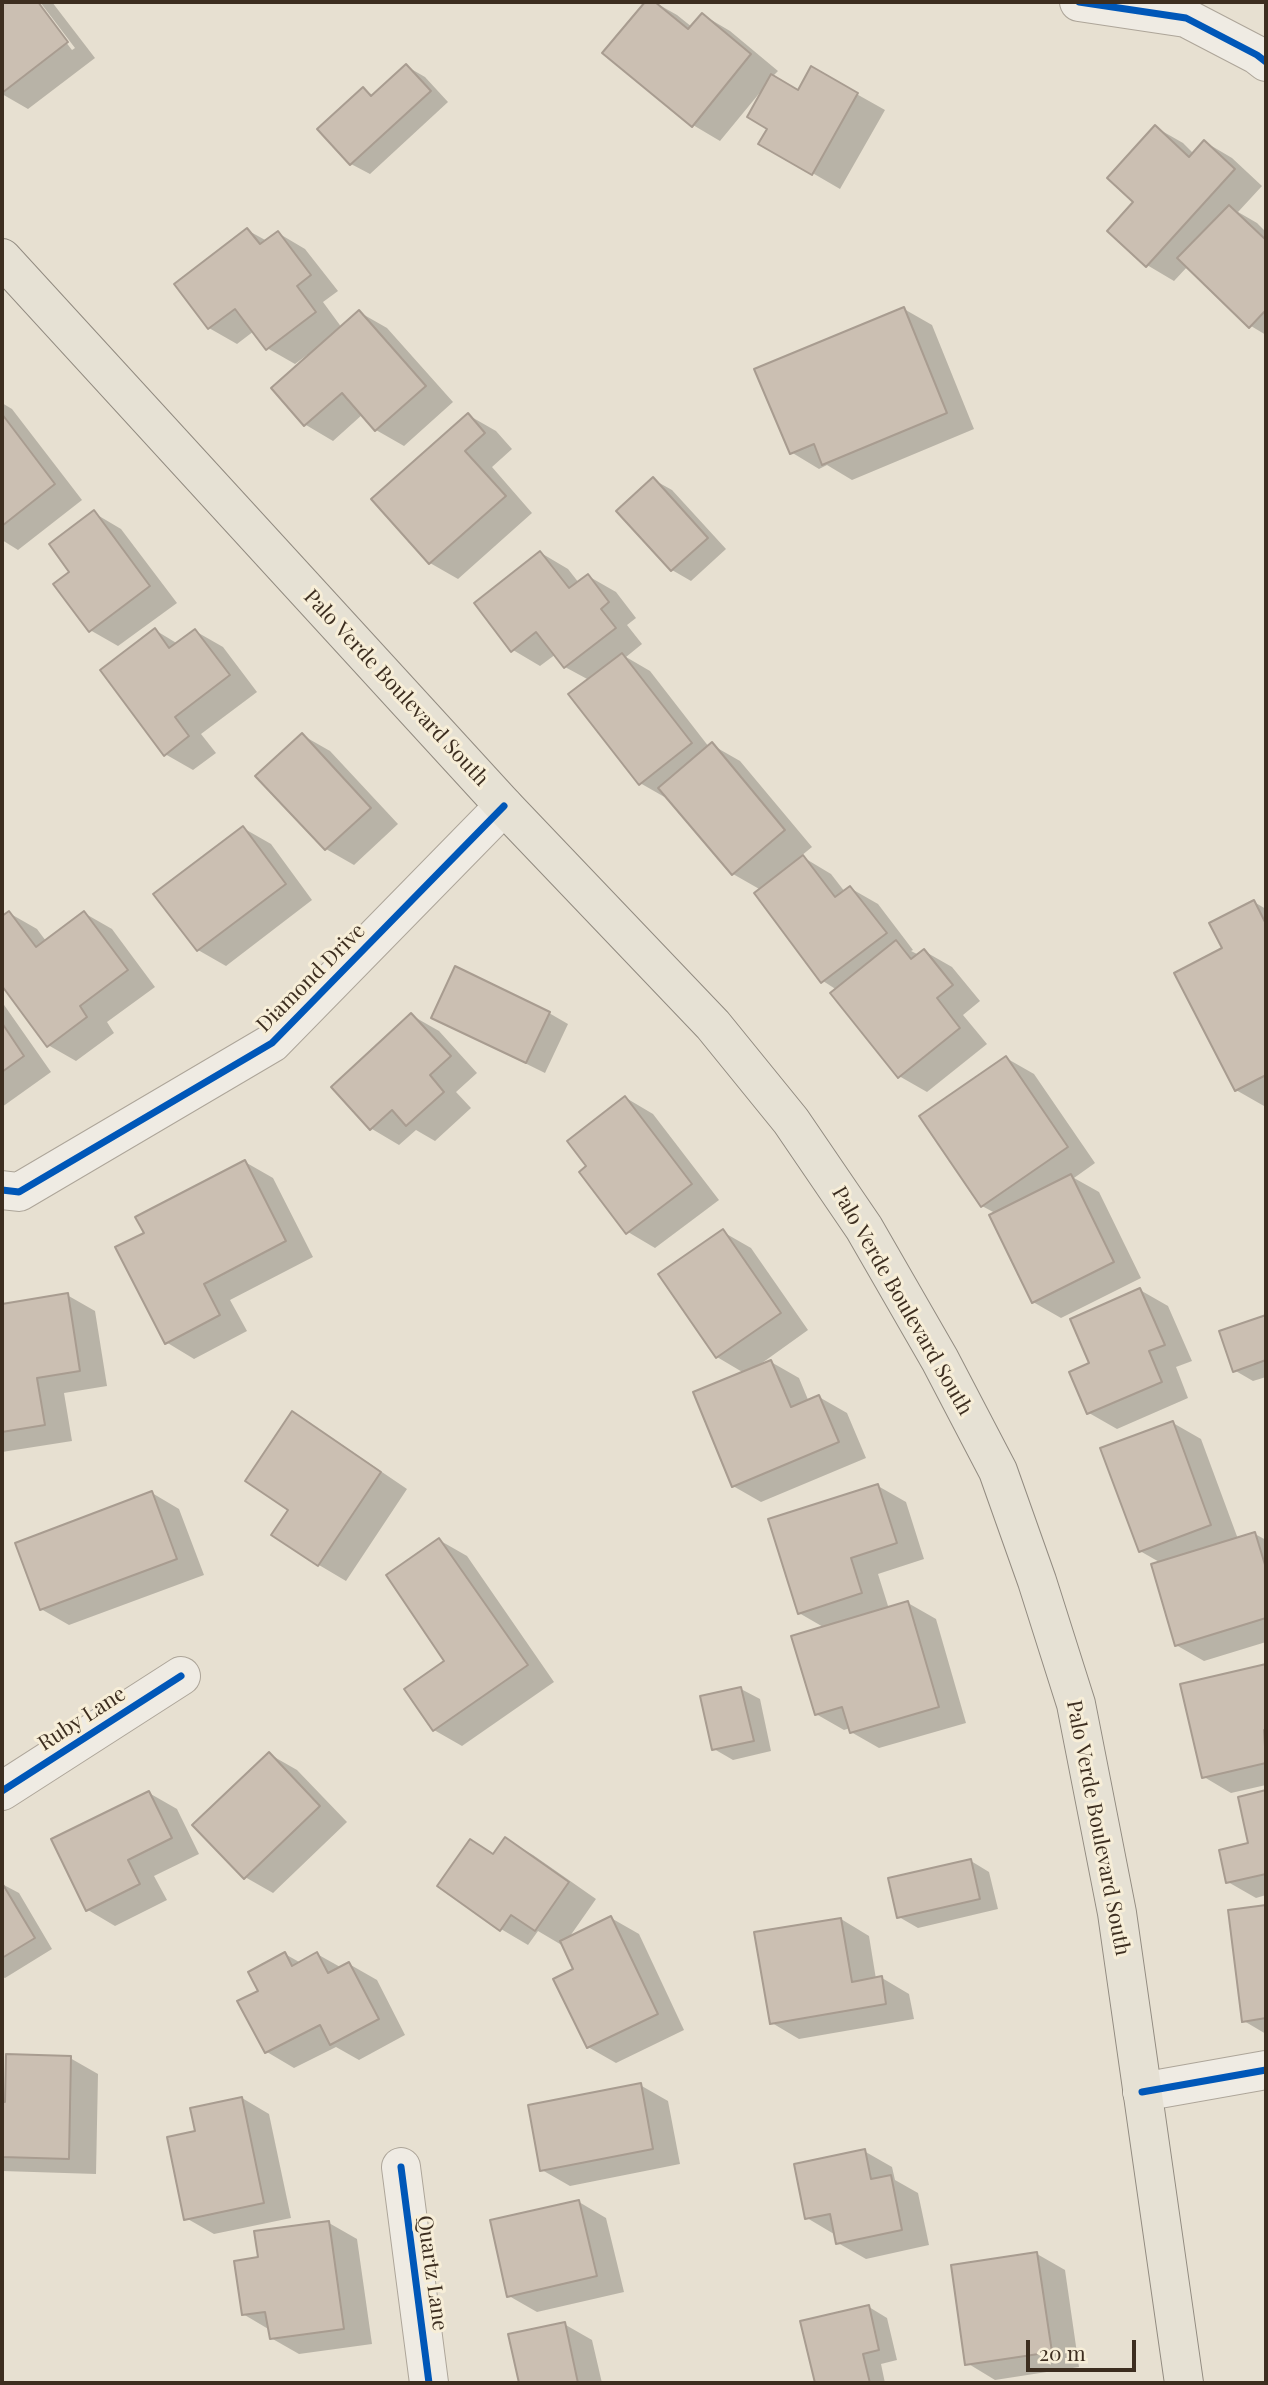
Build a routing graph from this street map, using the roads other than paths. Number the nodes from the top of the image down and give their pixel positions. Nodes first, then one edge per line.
1 (1079, 2) edge
2 (1266, 62) edge
3 (2, 258) edge
4 (505, 806) junction
5 (2, 1191) edge
6 (181, 1676) dead end
7 (2, 1791) edge
8 (1266, 2070) edge
9 (1142, 2092) junction
10 (401, 2166) dead end
11 (429, 2383) edge
12 (1184, 2383) edge

1 - 2 street
3 - 4 main road, Palo Verde Boulevard South
4 - 5 street, Diamond Drive
4 - 9 main road, Palo Verde Boulevard South
6 - 7 street, Ruby Lane
8 - 9 street
9 - 12 main road, Palo Verde Boulevard South
10 - 11 street, Quartz Lane

